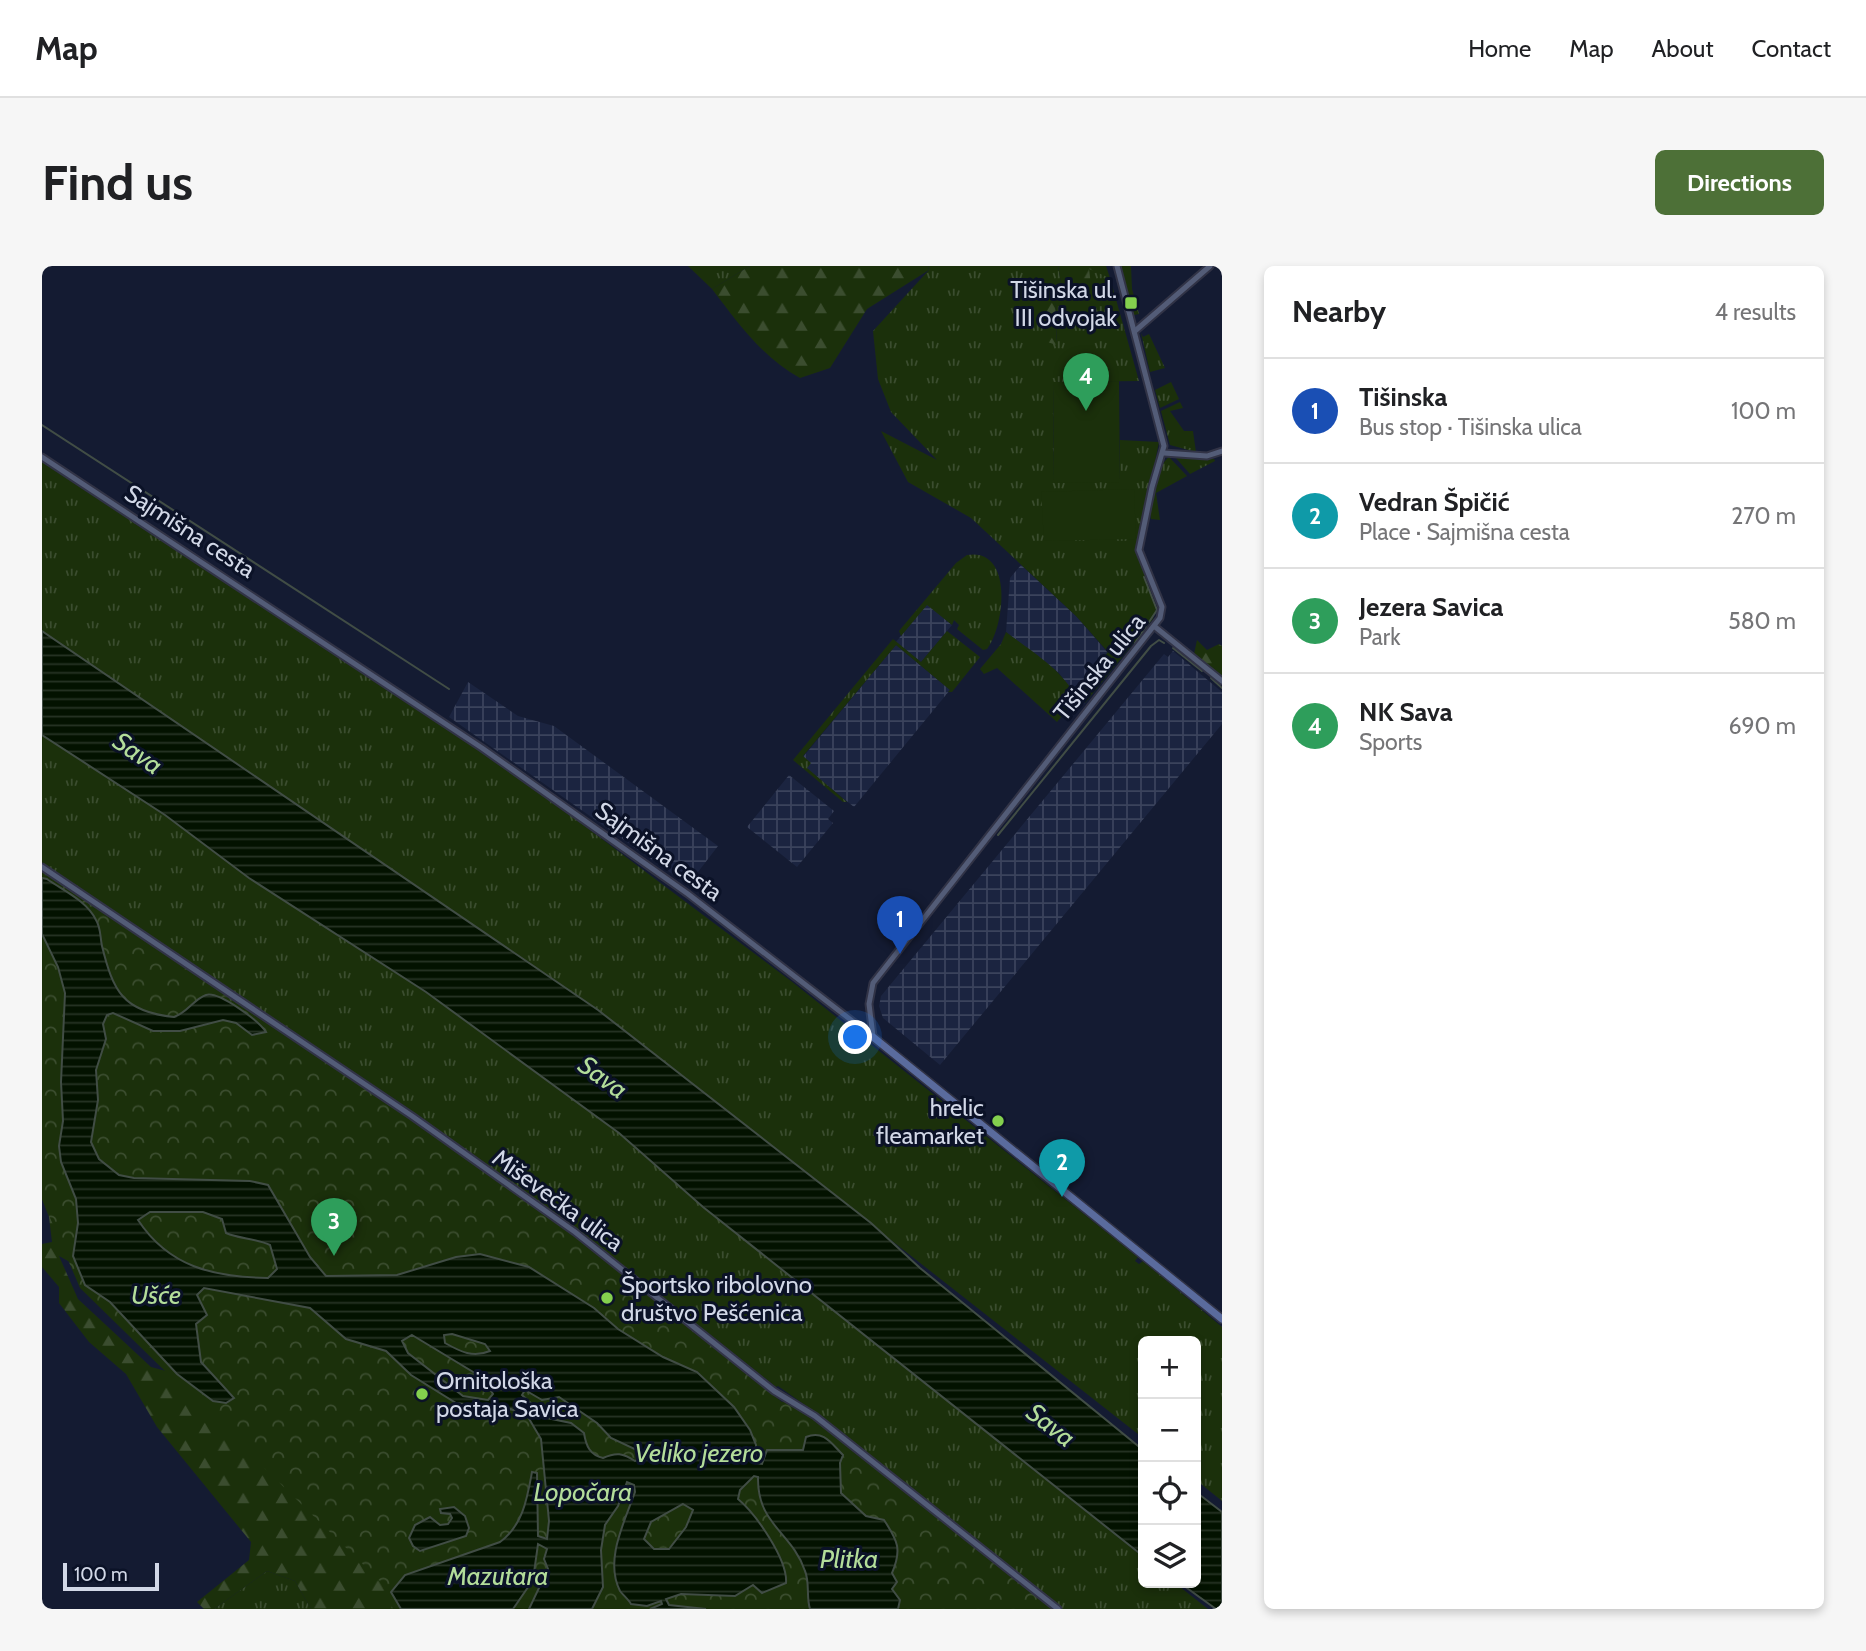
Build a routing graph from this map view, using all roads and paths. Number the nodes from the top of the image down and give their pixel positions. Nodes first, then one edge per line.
1 (1117, 266) edge
2 (1210, 266) edge
3 (1135, 331) junction
4 (1222, 451) edge
5 (1164, 453) junction
6 (42, 457) edge
7 (1154, 626) junction
8 (1222, 681) edge
9 (42, 867) edge
10 (873, 1037) junction
11 (1222, 1319) edge
12 (1058, 1609) edge

1 - 3 street
2 - 3 street
3 - 5 street
4 - 5 street
5 - 7 street, Tišinska ulica
6 - 10 street, Sajmišna cesta
7 - 8 street
7 - 10 street, Tišinska ulica
9 - 12 street, Miševečka ulica
10 - 11 street, Sajmišna cesta

